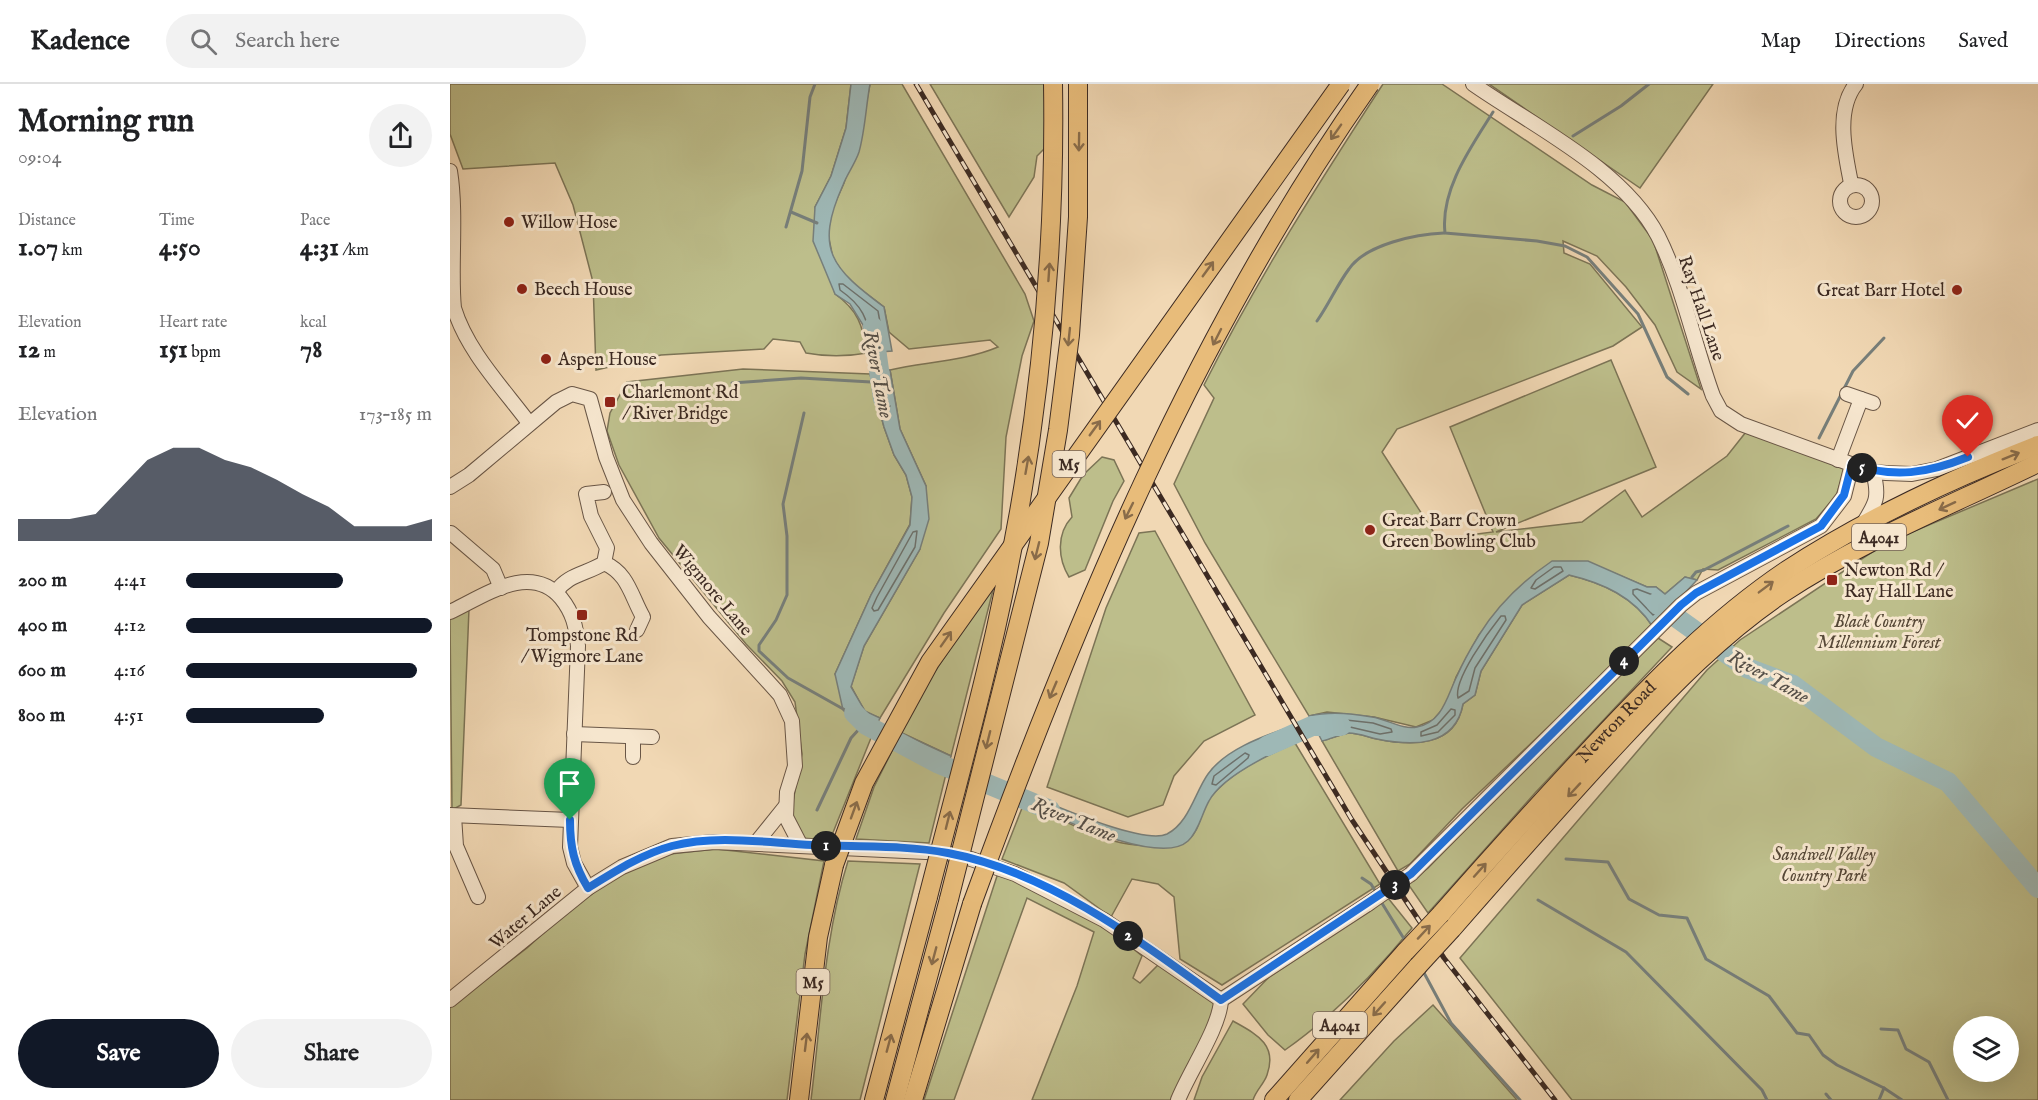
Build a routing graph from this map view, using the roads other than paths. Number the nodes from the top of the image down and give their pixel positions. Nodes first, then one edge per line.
1 (1053, 84) edge
2 (1078, 84) edge
3 (1341, 84) edge
4 (1370, 84) edge
5 (1473, 84) edge
6 (1856, 84) edge
7 (450, 171) edge
8 (1851, 183) dead end
9 (1847, 394) dead end
10 (529, 423) junction
11 (2038, 430) edge
12 (2038, 445) edge
13 (1839, 460) junction
14 (2038, 463) edge
15 (1852, 464) junction
16 (1873, 472) junction
17 (584, 479) dead end
18 (450, 487) edge
19 (604, 492) dead end
20 (586, 494) junction
21 (1831, 516) junction
22 (1863, 524) junction
23 (451, 533) edge
24 (1844, 536) junction
25 (604, 563) junction
26 (501, 588) junction
27 (556, 592) junction
28 (452, 606) edge
29 (643, 617) junction
30 (658, 618) dead end
31 (1725, 627) junction
32 (637, 630) dead end
33 (1692, 657) junction
34 (574, 734) junction
35 (633, 737) junction
36 (652, 737) dead end
37 (633, 757) dead end
38 (785, 807) junction
39 (452, 815) edge
40 (570, 820) junction
41 (756, 843) junction
42 (800, 844) junction
43 (588, 888) junction
44 (478, 897) dead end
45 (450, 1000) edge
46 (1221, 1000) junction
47 (799, 1100) edge
48 (874, 1100) edge
49 (895, 1100) edge
50 (913, 1100) edge
51 (1178, 1100) edge
52 (1274, 1100) edge
53 (1298, 1100) edge

48 -> 1 highway, M5, bridge
2 -> 49 highway, M5, bridge
47 -> 3 highway, M5, bridge
4 -> 50 highway, bridge
5 - 13 street, Ray Hall Lane
6 - 8 street
7 - 10 street
9 - 13 street
10 - 18 street
10 - 38 street, Wigmore Lane
11 - 16 street
22 -> 12 highway, Newton Road / A4041
13 - 15 street, Ray Hall Lane
14 -> 31 highway, Newton Road / A4041
15 - 16 street, Ray Hall Lane
15 - 21 street
16 - 22 street
17 - 20 street
19 - 20 street
20 - 25 street
21 - 24 street
21 - 46 street, bridge
22 - 24 highway, Newton Road / A4041
23 - 26 street
31 -> 24 highway, Newton Road / A4041
25 - 27 street
25 - 29 street
26 - 27 street
26 - 28 street
27 - 34 street
29 - 30 street
29 - 32 street
31 - 33 highway, Newton Road / A4041
52 -> 33 highway, Newton Road / A4041, bridge
33 -> 53 highway, Newton Road / A4041, bridge
34 - 35 street
34 - 40 street
35 - 36 street
35 - 37 street
38 - 41 street, Wigmore Lane
38 - 42 street
39 - 40 street
39 - 44 street
40 - 43 street
41 - 42 street, Water Lane
41 - 43 street, Water Lane
42 - 46 street
43 - 45 street, Water Lane
46 - 51 street

